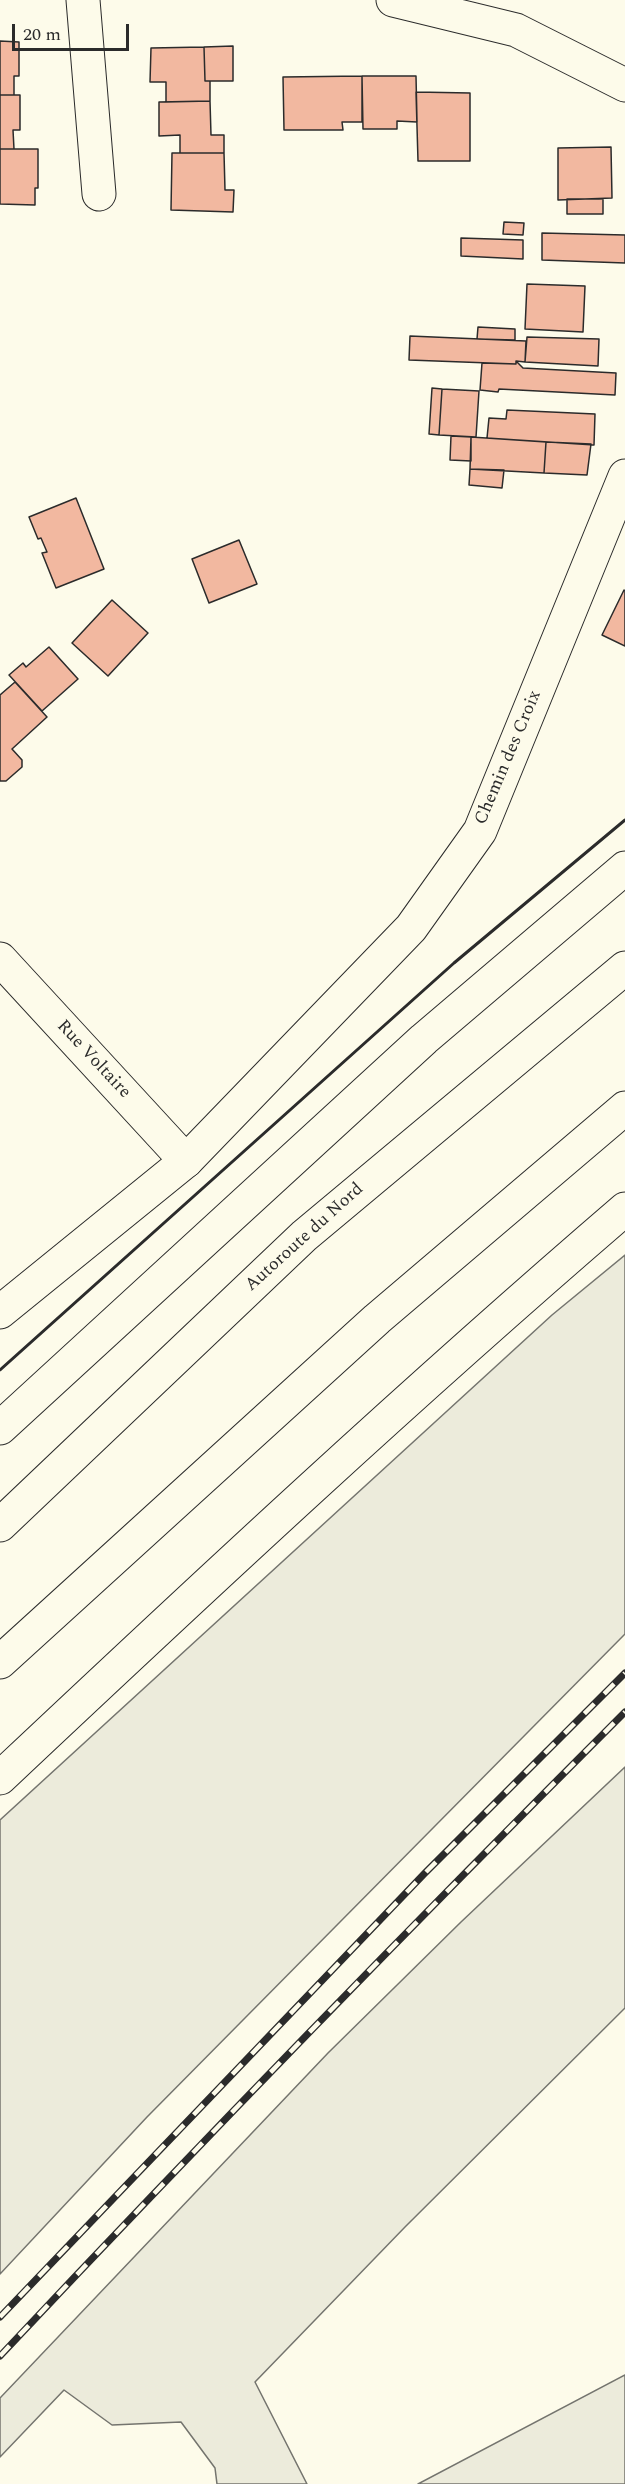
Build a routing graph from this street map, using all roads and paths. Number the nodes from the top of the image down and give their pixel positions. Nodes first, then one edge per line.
1 (83, 0) edge
2 (393, 0) edge
3 (625, 85) edge
4 (99, 194) dead end
5 (625, 476) edge
6 (625, 868) edge
7 (0, 959) edge
8 (625, 968) edge
9 (625, 1108) edge
10 (186, 1161) junction
11 (625, 1209) edge
12 (0, 1312) edge
13 (0, 1428) edge
14 (0, 1525) edge
15 (0, 1662) edge
16 (0, 1778) edge

1 - 4 main road
2 - 3 main road
5 - 10 main road, Chemin des Croix
6 - 13 main road
7 - 10 main road, Rue Voltaire
8 - 14 main road, Autoroute du Nord
9 - 15 main road
10 - 12 main road, Chemin des Croix
11 - 16 main road

